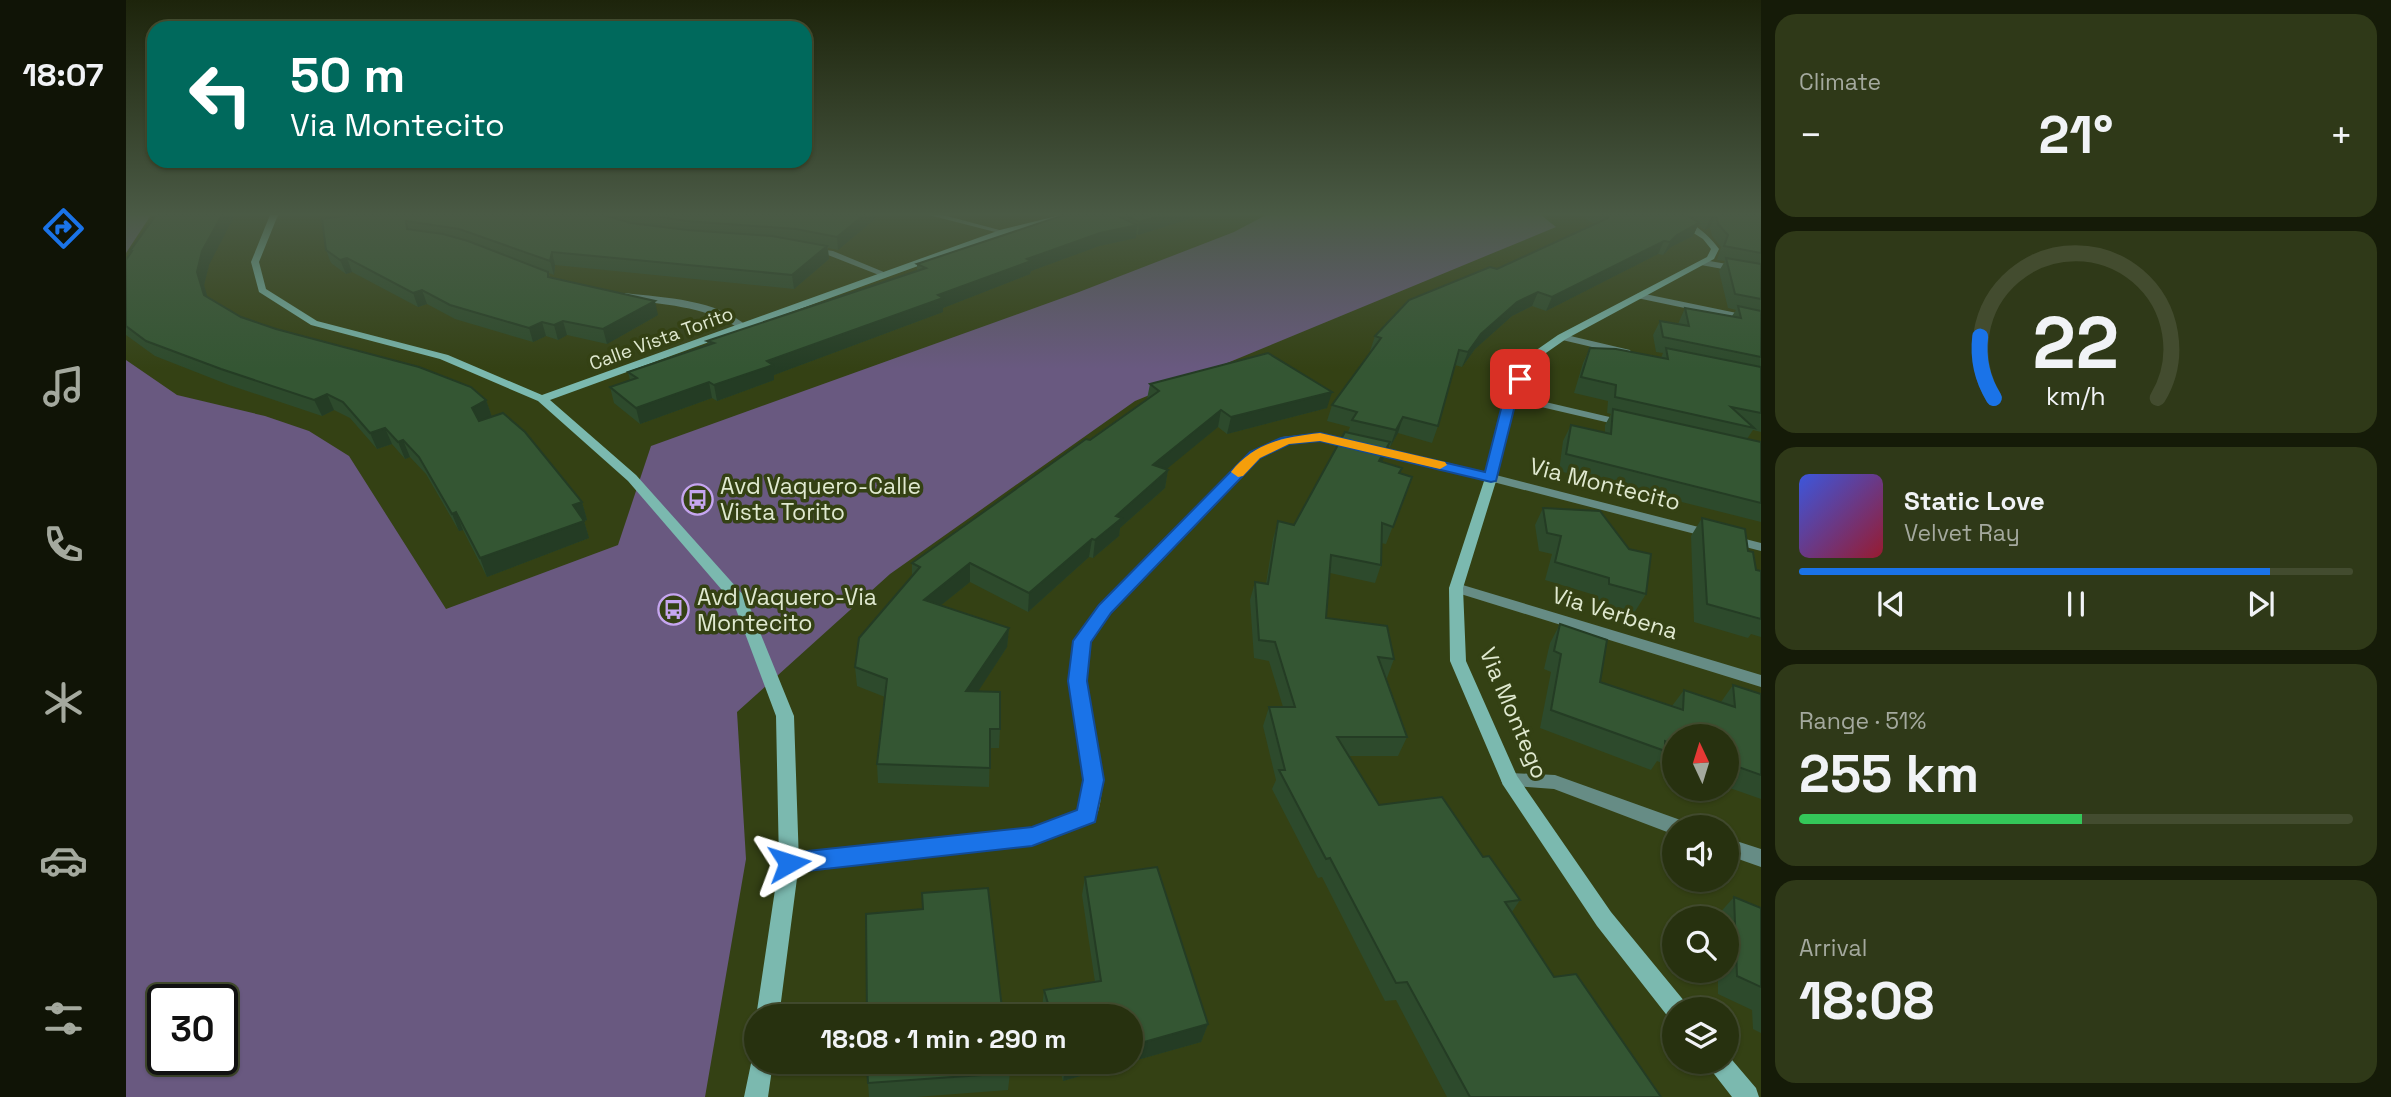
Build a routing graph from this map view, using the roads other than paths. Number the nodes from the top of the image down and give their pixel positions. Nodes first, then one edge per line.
1 (256, 266) edge
2 (864, 266) edge
3 (911, 266) edge
4 (1698, 266) edge
5 (1721, 266) edge
6 (1761, 274) edge
7 (887, 275) junction
8 (619, 295) edge
9 (1640, 296) junction
10 (1761, 321) edge
11 (743, 327) junction
12 (1562, 337) junction
13 (1643, 356) edge
14 (1511, 397) junction
15 (542, 399) junction
16 (1643, 428) edge
17 (1491, 478) junction
18 (1761, 547) edge
19 (1456, 588) junction
20 (1761, 681) edge
21 (1510, 780) junction
22 (1662, 822) edge
23 (1739, 850) edge
24 (1761, 858) edge
25 (789, 863) junction
26 (1667, 997) edge
27 (769, 1004) edge
28 (759, 1074) edge
29 (1729, 1074) edge
30 (756, 1097) edge
31 (1747, 1097) edge

1 - 15 street
2 - 7 street
3 - 7 street, Calle Vista Torito
4 - 9 street, Via Montego
5 - 6 street
7 - 11 street, Calle Vista Torito
8 - 11 street
9 - 10 street
9 - 12 street, Via Montego
11 - 15 street, Calle Vista Torito
12 - 13 street
12 - 14 street, Via Montego
14 - 16 street
14 - 17 street, Via Montego
15 - 25 street
17 - 18 street, Via Montecito
17 - 19 street, Via Montego
17 - 25 street, Via Montecito
19 - 20 street, Via Verbena
19 - 21 street, Via Montego
21 - 22 street
21 - 26 street, Via Montego
23 - 24 street
25 - 27 street
28 - 30 street
29 - 31 street

